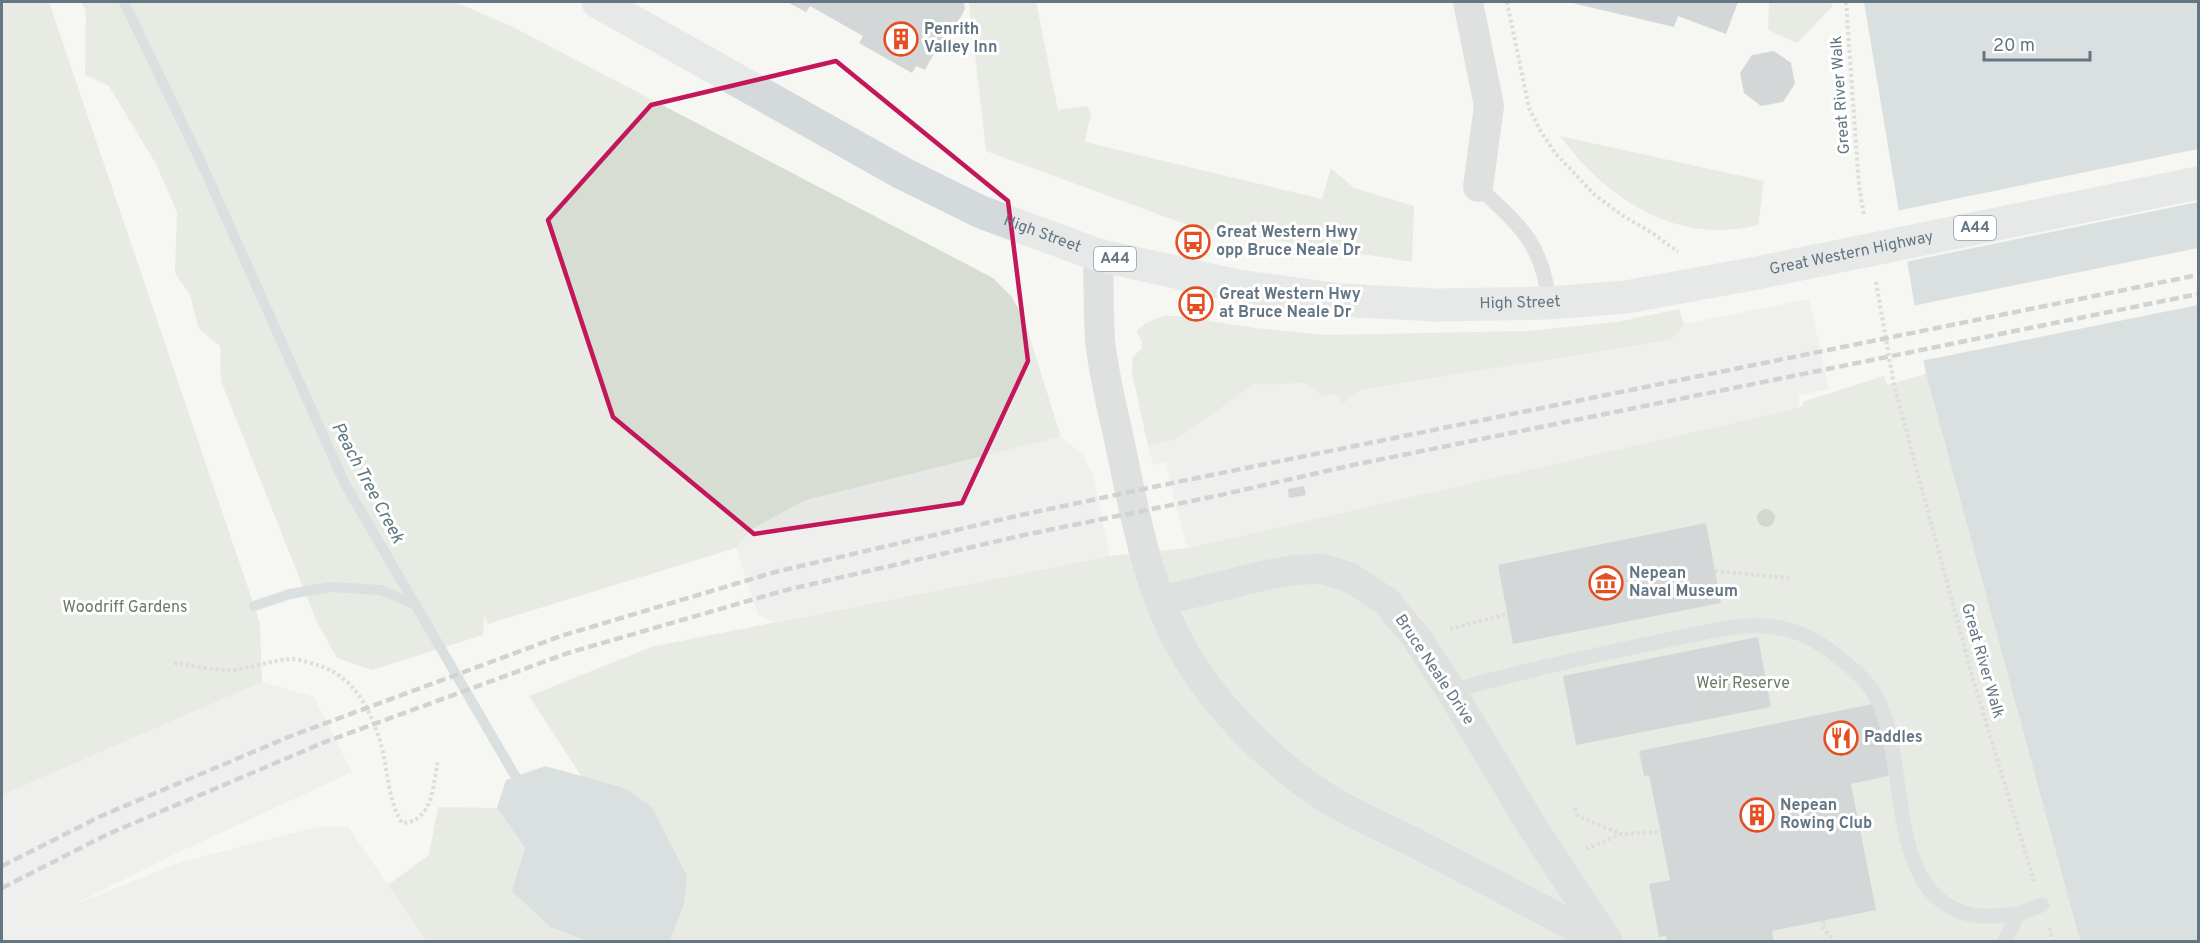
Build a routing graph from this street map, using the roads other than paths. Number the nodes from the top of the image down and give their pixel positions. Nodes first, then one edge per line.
1 (598, 2) edge
2 (1468, 2) edge
3 (2199, 183) edge
4 (1478, 187) joint
5 (1098, 255) junction
6 (1752, 274) joint
7 (1549, 303) junction
8 (1160, 601) junction
9 (1451, 691) junction
10 (2042, 905) road end
11 (2018, 914) junction
12 (1602, 942) edge
13 (1608, 942) edge
14 (2004, 942) edge

1 - 5 highway, High Street / A44
2 - 4 street
3 - 6 highway, Great Western Highway / A44
4 - 7 lane
5 - 7 highway, High Street / A44
5 - 8 street
6 - 7 highway, High Street / A44
8 - 9 street, Bruce Neale Drive
8 - 12 street
9 - 11 lane
9 - 13 street, Bruce Neale Drive
10 - 11 lane
11 - 14 lane

